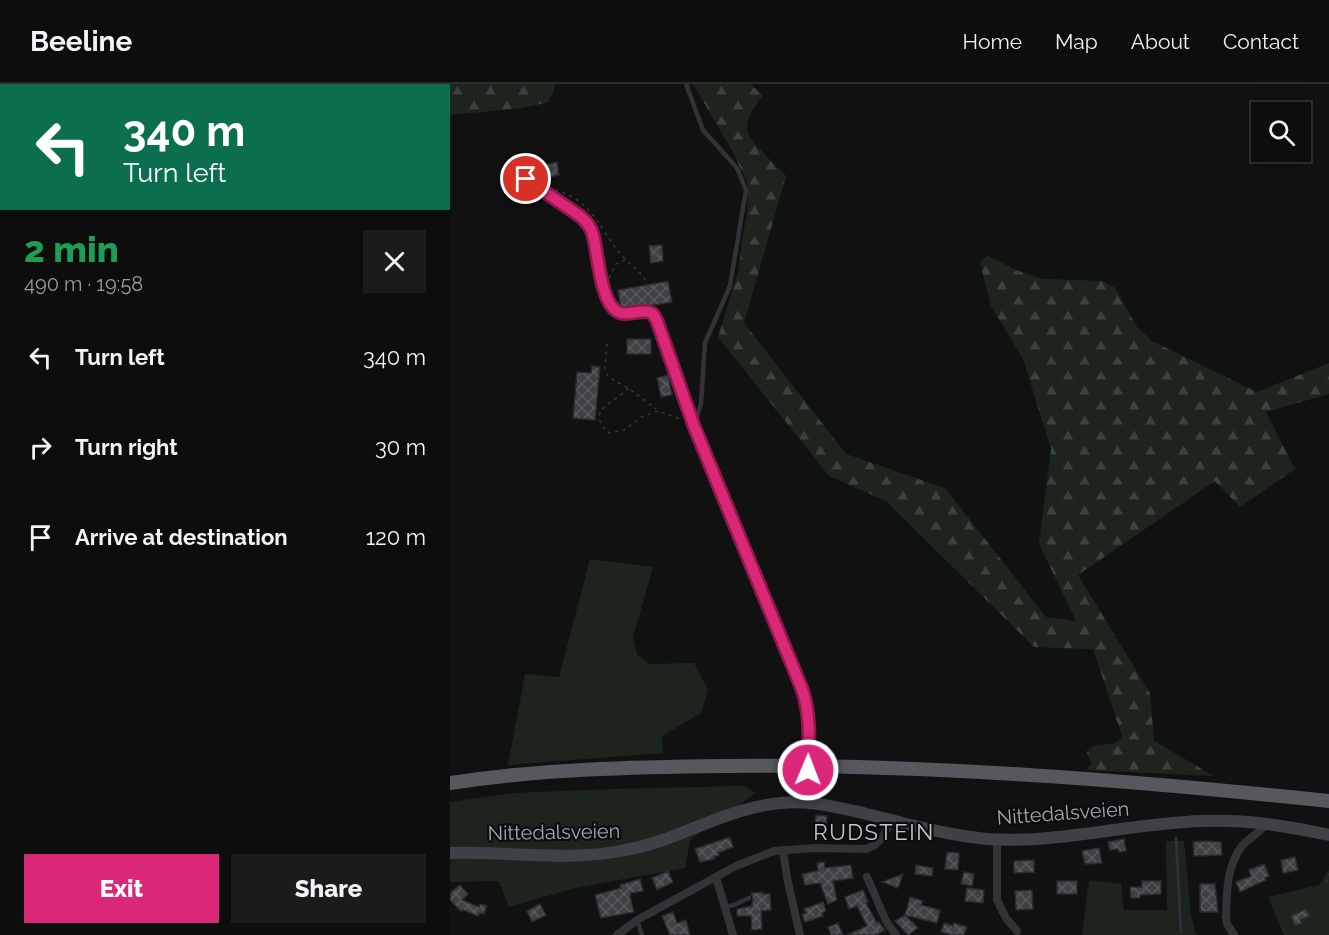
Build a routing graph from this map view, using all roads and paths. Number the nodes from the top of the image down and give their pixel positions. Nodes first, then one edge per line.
1 (686, 84) edge
2 (526, 179) dead end
3 (626, 260) dead end
4 (605, 290) junction
5 (660, 330) joint
6 (607, 344) dead end
7 (628, 388) junction
8 (658, 411) junction
9 (694, 426) junction
10 (450, 783) edge
11 (450, 792) edge
12 (1329, 801) edge
13 (807, 803) junction
14 (1329, 809) edge
15 (891, 820) junction
16 (1266, 824) junction
17 (1329, 835) edge
18 (997, 839) junction
19 (783, 850) junction
20 (450, 853) edge
21 (1329, 874) edge
22 (716, 877) junction
23 (867, 878) dead end
24 (1326, 882) dead end
25 (749, 898) dead end
26 (724, 907) junction
27 (637, 920) junction
28 (1017, 931) dead end
29 (617, 935) edge
30 (642, 935) edge
31 (733, 935) edge
32 (800, 935) edge
33 (896, 935) edge
34 (1234, 935) edge

1 - 9 lane
2 - 4 lane
3 - 4 path
4 - 5 lane
5 - 9 street
6 - 7 path
7 - 8 path
7 - 8 path
8 - 9 path
9 - 13 street, bridge
10 - 12 highway
11 - 14 highway
13 - 15 main road, Nittedalsveien
13 - 20 main road, Nittedalsveien
15 - 18 main road, Nittedalsveien
15 - 19 street
16 - 17 main road, Nittedalsveien
16 - 18 main road, Nittedalsveien
16 - 34 street
18 - 28 street
19 - 22 street
19 - 32 street
21 - 24 path
22 - 26 street
22 - 27 street
23 - 33 street
25 - 26 lane
26 - 31 street
27 - 29 street
27 - 30 lane

